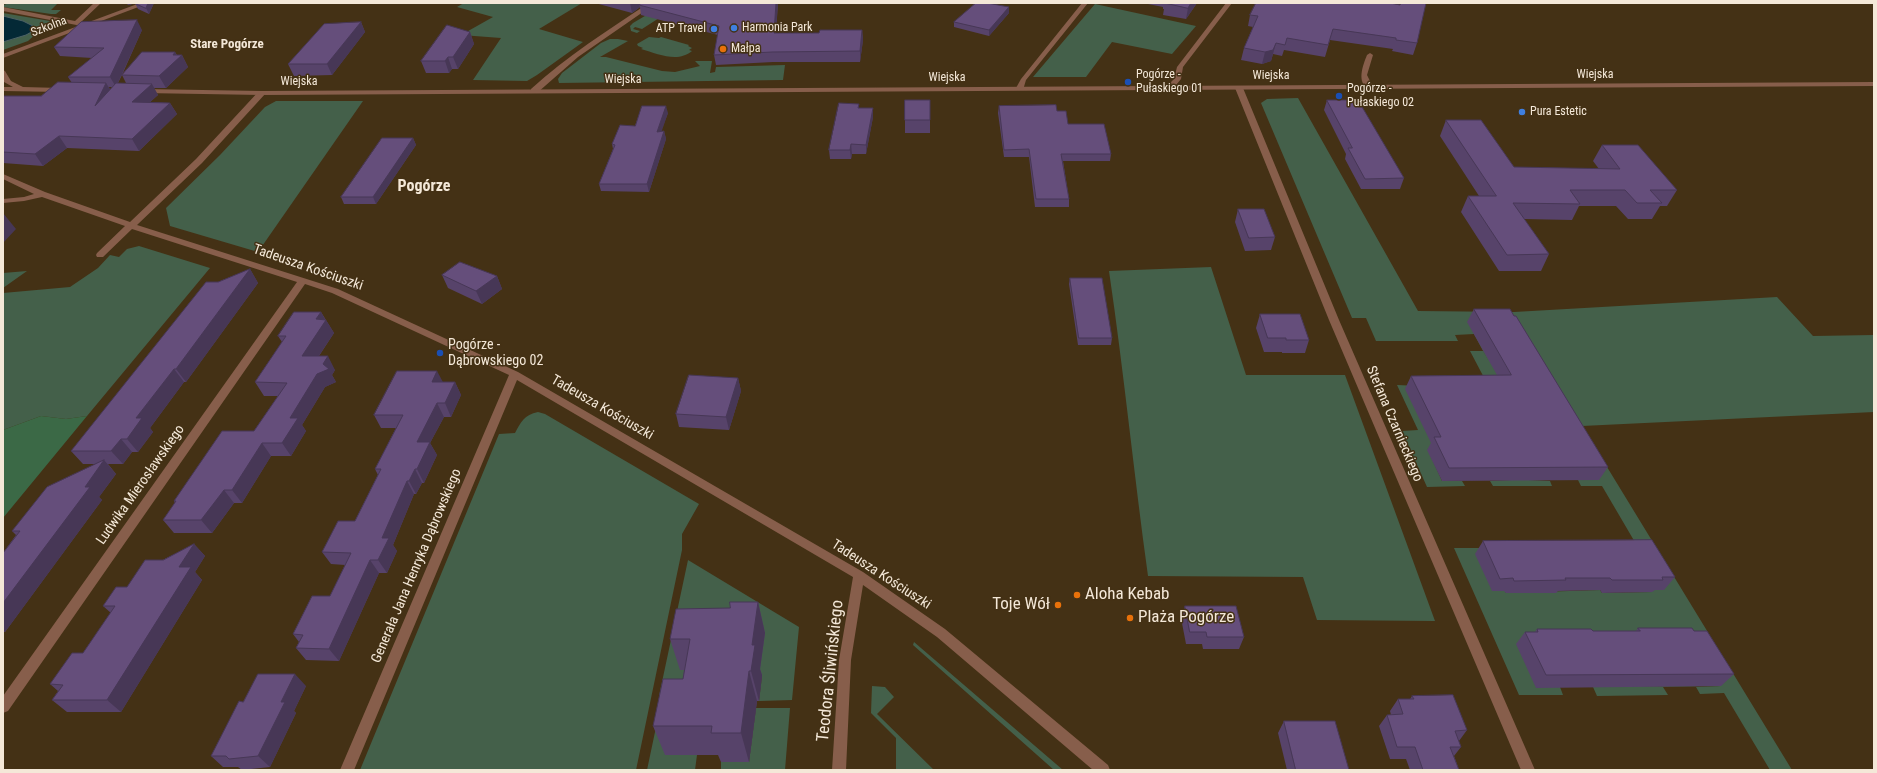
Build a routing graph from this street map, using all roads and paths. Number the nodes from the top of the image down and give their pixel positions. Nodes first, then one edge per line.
1 (98, 3) edge
2 (146, 3) edge
3 (653, 3) edge
4 (1084, 3) edge
5 (1229, 3) edge
6 (3, 9) edge
7 (76, 23) junction
8 (87, 25) junction
9 (1370, 55) dead end
10 (3, 56) edge
11 (3, 72) edge
12 (1874, 84) edge
13 (1369, 87) junction
14 (20, 88) junction
15 (1020, 88) junction
16 (1169, 88) junction
17 (1239, 88) junction
18 (3, 90) edge
19 (66, 90) edge
20 (136, 91) edge
21 (534, 91) junction
22 (262, 93) junction
23 (3, 176) edge
24 (42, 194) junction
25 (3, 200) edge
26 (132, 226) junction
27 (100, 256) dead end
28 (304, 280) junction
29 (515, 374) junction
30 (859, 575) junction
31 (3, 707) edge
32 (347, 770) edge
33 (839, 770) edge
34 (1103, 770) edge
35 (1528, 770) edge

1 - 7 street
2 - 8 street, Szkolna
3 - 21 street
4 - 15 street
5 - 16 street
6 - 7 street
7 - 8 street
8 - 10 street, Szkolna
9 - 13 street
11 - 14 street
12 - 13 street, Wiejska
13 - 17 street, Wiejska
14 - 18 street
14 - 19 street
15 - 16 street, Wiejska
15 - 21 street, Wiejska
16 - 17 street, Wiejska
17 - 35 street, Stefana Czarnieckiego
20 - 22 street, Wiejska
21 - 22 street, Wiejska
22 - 26 street
23 - 24 street, Tadeusza Kościuszki
24 - 25 street
24 - 26 street, Tadeusza Kościuszki
26 - 27 street
26 - 28 street, Tadeusza Kościuszki
28 - 29 street, Tadeusza Kościuszki
28 - 31 street, Ludwika Mierosławskiego
29 - 30 street, Tadeusza Kościuszki
29 - 32 street, Generała Jana Henryka Dąbrowskiego
30 - 33 street, Teodora Śliwińskiego
30 - 34 street, Tadeusza Kościuszki

